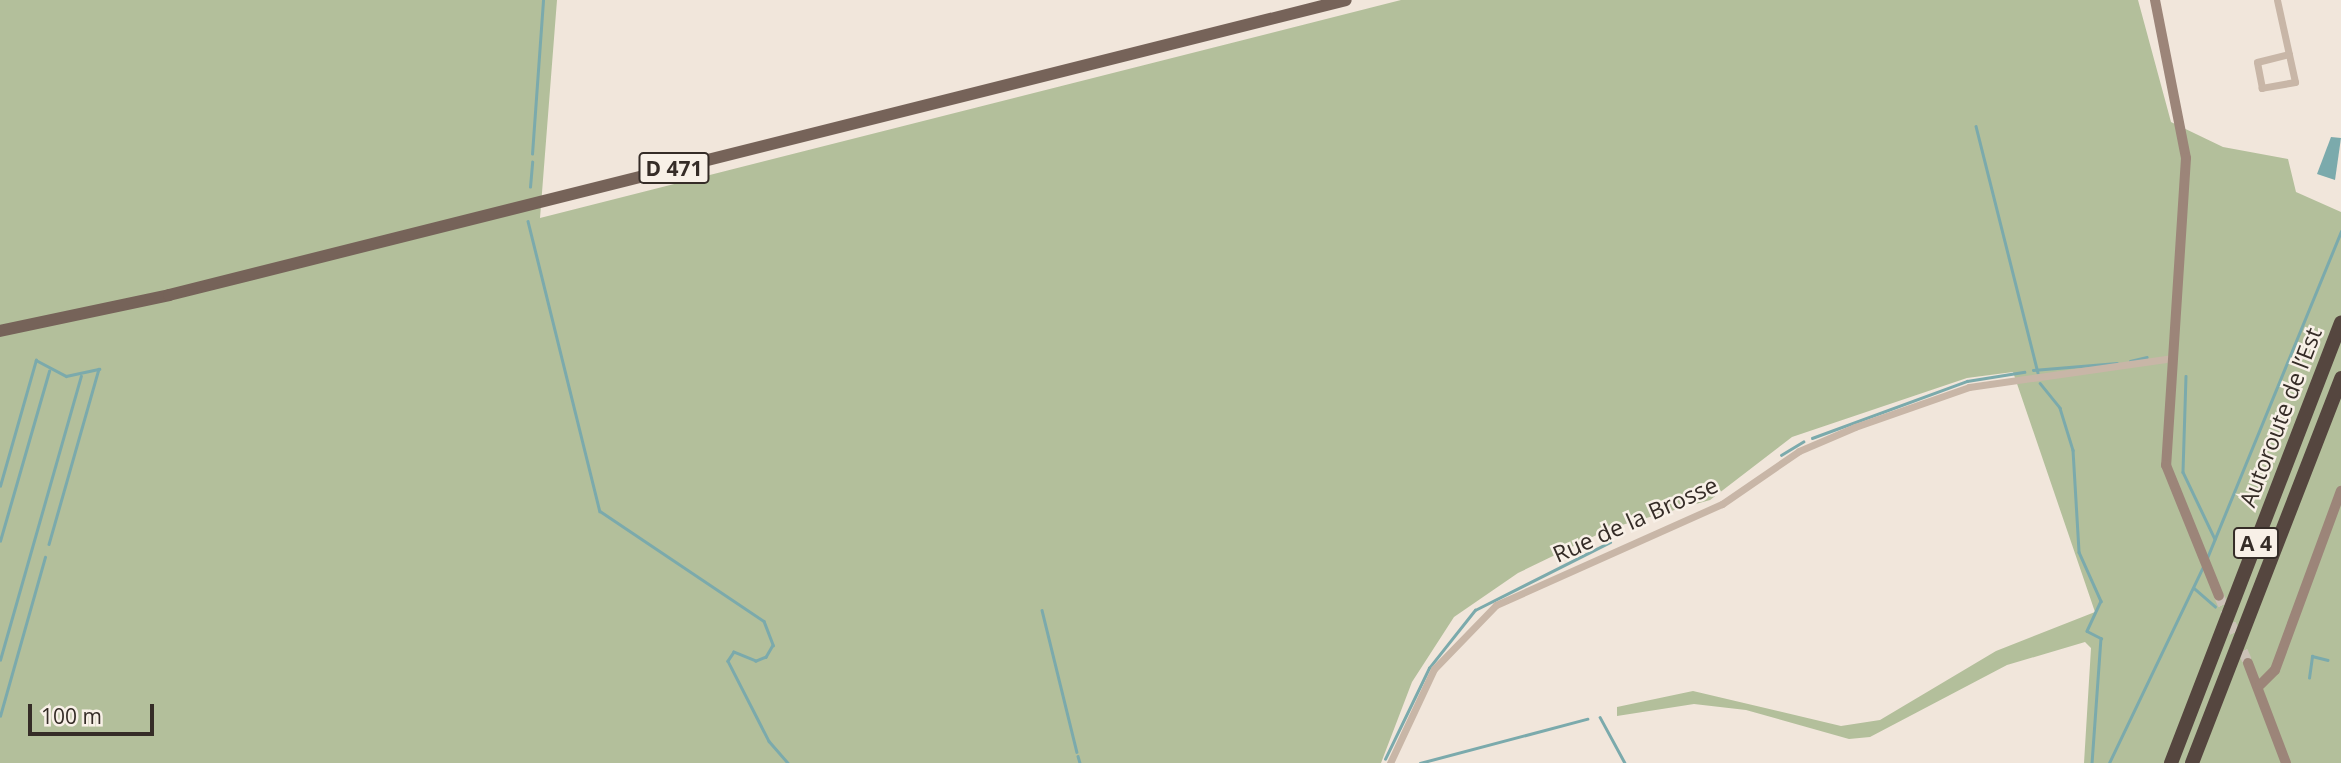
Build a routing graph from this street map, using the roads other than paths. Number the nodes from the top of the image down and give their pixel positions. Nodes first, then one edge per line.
1 (1346, 0) edge
2 (2155, 0) edge
3 (2277, 0) edge
4 (2289, 54) junction
5 (2341, 323) edge
6 (0, 331) edge
7 (2173, 358) junction
8 (2341, 378) edge
9 (2340, 492) edge
10 (2219, 596) tunnel mouth
11 (2248, 663) tunnel mouth
12 (2260, 685) junction
13 (1390, 763) edge
14 (2171, 763) edge
15 (2192, 763) edge
16 (2286, 763) edge

1 - 6 main road, D 471
2 - 7 main road
3 - 4 street
4 - 4 street
5 - 14 highway, Autoroute de l’Est / A 4
7 - 10 main road
7 - 13 street, Rue de la Brosse
8 - 15 highway, Autoroute de l’Est / A 4
9 - 12 main road
11 - 12 main road
12 - 16 main road

